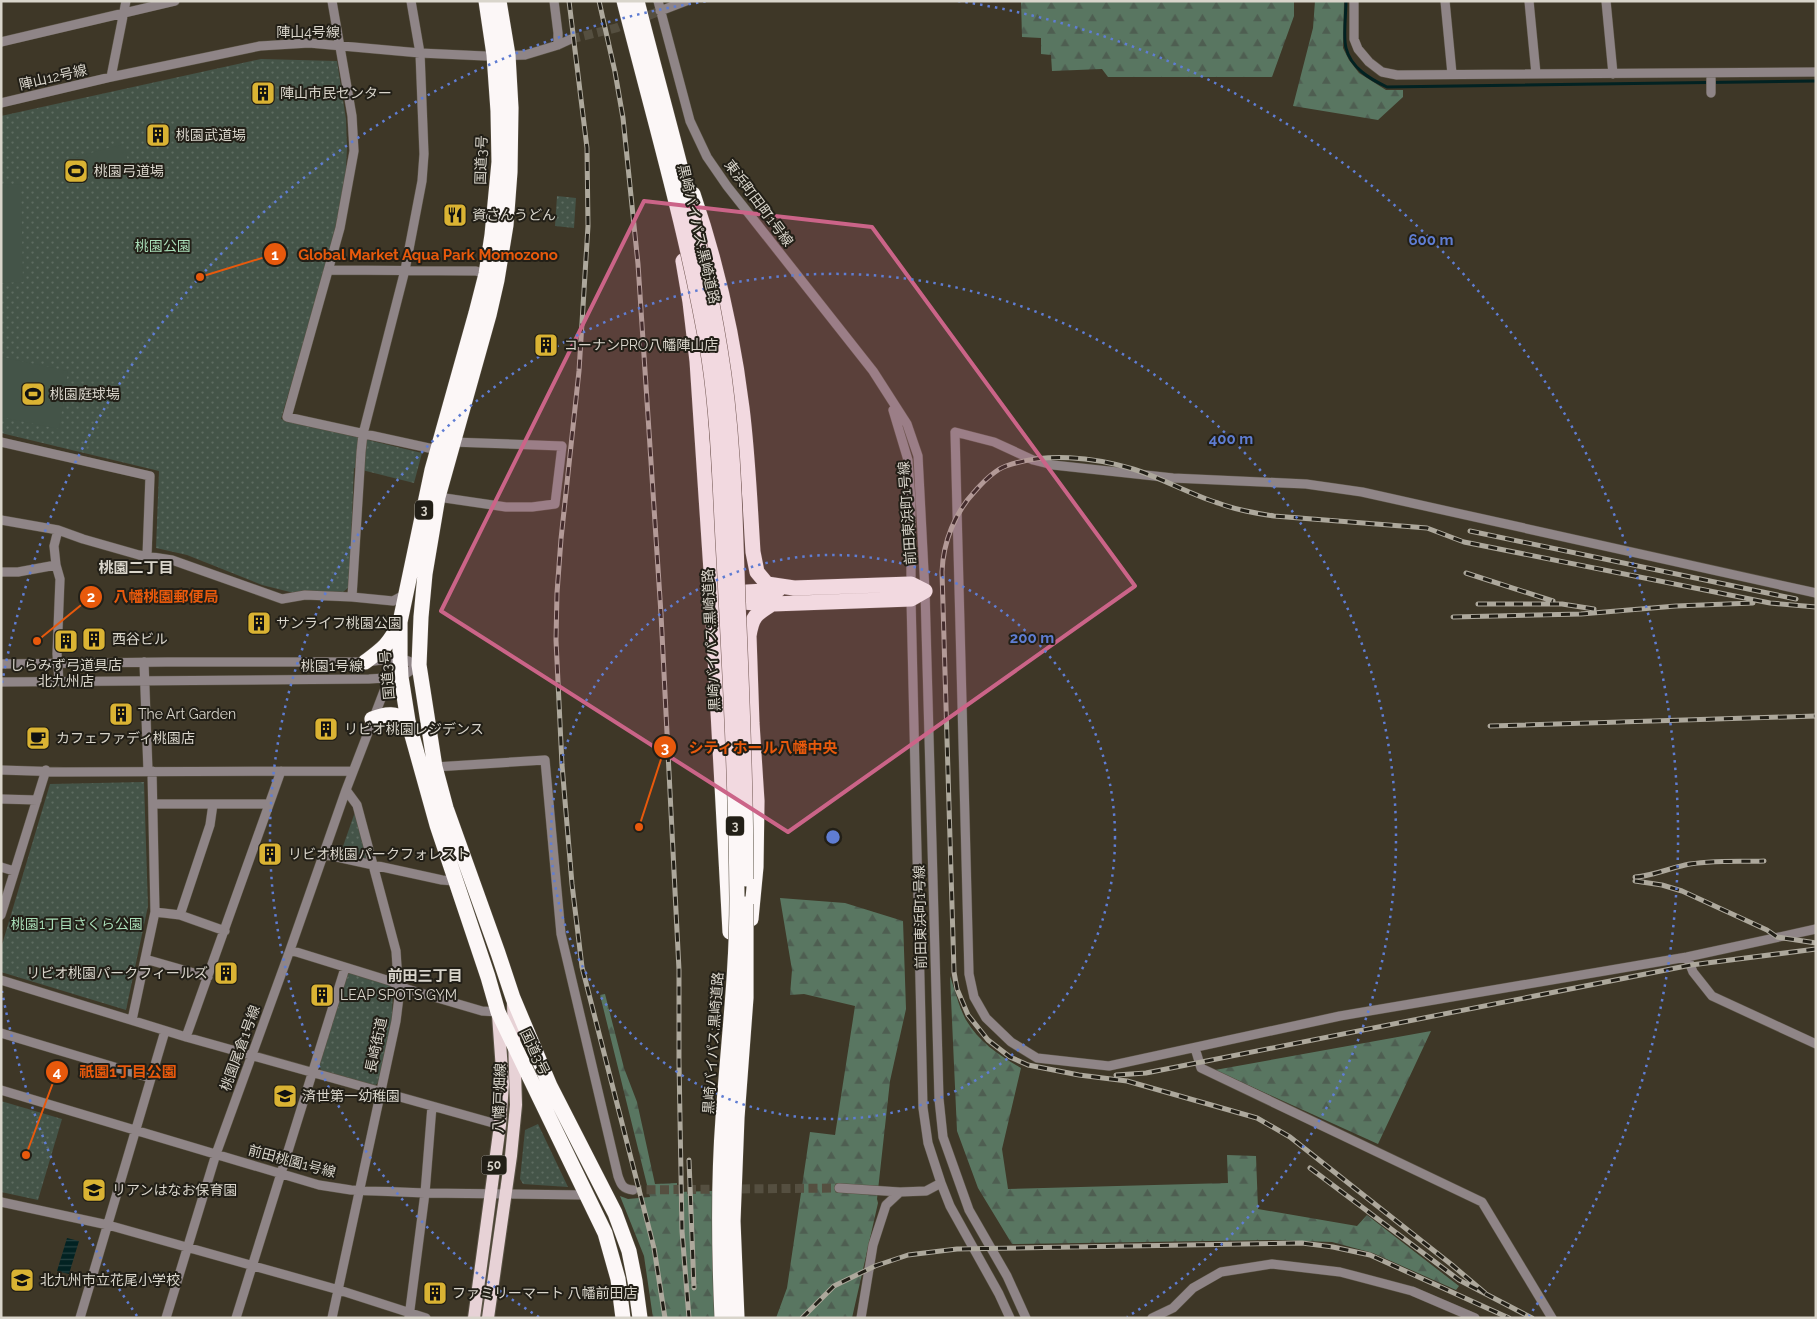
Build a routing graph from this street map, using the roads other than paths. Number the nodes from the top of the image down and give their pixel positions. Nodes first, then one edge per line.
1 (126, 1) edge
2 (175, 1) edge
3 (332, 1) edge
4 (411, 1) edge
5 (486, 1) edge
6 (499, 1) edge
7 (554, 1) edge
8 (624, 1) edge
9 (637, 1) edge
10 (658, 1) edge
11 (686, 1) edge
12 (1354, 1) edge
13 (1445, 1) edge
14 (1529, 1) edge
15 (1606, 1) edge
16 (660, 11) junction
17 (125, 13) junction
18 (571, 39) tunnel mouth
19 (1, 42) edge
20 (340, 45) junction
21 (558, 45) junction
22 (420, 53) junction
23 (501, 55) junction
24 (1816, 72) edge
25 (1452, 74) junction
26 (1536, 74) junction
27 (1614, 74) junction
28 (1711, 74) junction
29 (111, 77) junction
30 (1711, 93) dead end
31 (662, 100) junction
32 (1, 103) edge
33 (665, 159) junction
34 (328, 270) junction
35 (405, 270) junction
36 (486, 274) junction
37 (889, 397) junction
38 (363, 434) junction
39 (1, 442) edge
40 (452, 442) junction
41 (438, 450) junction
42 (438, 496) junction
43 (1, 520) edge
44 (58, 530) junction
45 (147, 556) junction
46 (56, 565) junction
47 (1, 572) edge
48 (911, 584) junction
49 (794, 588) junction
50 (926, 591) junction
51 (1816, 593) edge
52 (406, 594) junction
53 (352, 597) junction
54 (718, 598) junction
55 (911, 599) junction
56 (772, 604) junction
57 (400, 622) junction
58 (400, 658) junction
59 (144, 662) junction
60 (365, 662) junction
61 (1, 664) edge
62 (58, 664) junction
63 (419, 665) junction
64 (401, 677) junction
65 (368, 680) junction
66 (59, 681) junction
67 (145, 681) junction
68 (1, 682) edge
69 (384, 691) junction
70 (372, 719) junction
71 (408, 721) junction
72 (435, 767) junction
73 (1, 770) edge
74 (46, 770) junction
75 (150, 771) junction
76 (353, 771) junction
77 (281, 772) junction
78 (346, 790) junction
79 (1, 799) edge
80 (37, 800) junction
81 (153, 804) junction
82 (213, 804) junction
83 (269, 804) junction
84 (323, 854) junction
85 (375, 866) junction
86 (1, 867) edge
87 (14, 871) junction
88 (454, 881) junction
89 (156, 912) junction
90 (1, 915) edge
91 (180, 915) junction
92 (1816, 929) edge
93 (224, 930) junction
94 (290, 950) junction
95 (1687, 957) junction
96 (145, 960) junction
97 (345, 968) junction
98 (208, 977) junction
99 (1, 980) edge
100 (398, 985) junction
101 (740, 995) junction
102 (513, 998) junction
103 (498, 1012) junction
104 (132, 1020) junction
105 (165, 1031) junction
106 (1, 1033) edge
107 (186, 1037) junction
108 (1816, 1044) edge
109 (1195, 1048) junction
110 (516, 1050) junction
111 (252, 1054) junction
112 (312, 1072) junction
113 (151, 1078) junction
114 (1, 1090) edge
115 (380, 1092) junction
116 (432, 1106) junction
117 (500, 1125) junction
118 (136, 1130) junction
119 (216, 1154) junction
120 (282, 1173) junction
121 (941, 1183) junction
122 (839, 1188) tunnel mouth
123 (360, 1190) junction
124 (633, 1190) dead end
125 (900, 1192) junction
126 (425, 1193) junction
127 (490, 1194) junction
128 (505, 1195) junction
129 (586, 1195) junction
130 (1, 1202) edge
131 (108, 1225) junction
132 (187, 1248) junction
133 (252, 1266) junction
134 (339, 1290) junction
135 (410, 1315) edge
136 (80, 1318) edge
137 (166, 1318) edge
138 (236, 1318) edge
139 (332, 1318) edge
140 (426, 1318) edge
141 (474, 1318) edge
142 (488, 1318) edge
143 (623, 1318) edge
144 (640, 1318) edge
145 (722, 1318) edge
146 (737, 1318) edge
147 (861, 1318) edge
148 (1010, 1318) edge
149 (1026, 1318) edge
150 (1152, 1318) edge
151 (1475, 1318) edge
152 (1552, 1318) edge

1 - 17 street
2 - 17 street
3 - 20 street
4 - 22 street
5 - 23 highway, 国道3号 / 3
6 - 23 highway, 国道3号 / 3
7 - 21 street
8 - 33 highway, 黒崎バイパス;黒崎道路 / 3, bridge
9 - 31 highway, 黒崎バイパス;黒崎道路 / 3, bridge
10 - 16 street, 東浜町田町1号線
11 - 16 street
12 - 25 street
13 - 25 street
14 - 26 street
15 - 27 street
16 - 37 street, 東浜町田町1号線
17 - 19 street
17 - 29 street
18 - 21 street, 陣山4号線
20 - 22 street, 陣山4号線
20 - 29 street, 陣山4号線
20 - 34 street
21 - 23 street, 陣山4号線
22 - 23 street, 陣山4号線
22 - 35 street
23 - 36 highway, 国道3号 / 3
23 - 40 highway, 国道3号 / 3
24 - 28 street
25 - 26 street
26 - 27 street
27 - 28 street
28 - 30 street
29 - 32 street, 陣山12号線
31 - 49 highway, bridge
31 - 101 highway, 黒崎バイパス;黒崎道路 / 3, bridge
33 - 54 highway, bridge
33 - 101 highway, 黒崎バイパス;黒崎道路 / 3, bridge
34 - 35 street
34 - 38 street
35 - 36 street
35 - 38 street
36 - 41 highway, 国道3号 / 3
37 - 48 street, 前田東浜町1号線
37 - 50 street, 前田東浜町1号線
38 - 41 street
38 - 53 street
39 - 45 street
40 - 42 highway, 国道3号 / 3
40 - 42 street
41 - 52 highway, 国道3号 / 3
42 - 63 highway, 国道3号 / 3
43 - 44 street
44 - 45 street
44 - 46 street
45 - 53 street
46 - 47 street
46 - 62 street
48 - 49 highway
48 - 50 highway
48 - 55 street, 前田東浜町1号線
49 - 54 highway
50 - 55 highway
50 - 149 street, 前田東浜町1号線
51 - 109 street
52 - 53 street
52 - 57 highway, 国道3号 / 3
54 - 56 highway
54 - 101 highway, bridge
55 - 56 highway
55 - 121 street, 前田東浜町1号線
56 - 101 highway, bridge
57 - 58 highway, 国道3号 / 3
57 - 60 highway
58 - 60 street, 桃園1号線
58 - 63 street, 桃園1号線
58 - 64 highway, 国道3号 / 3
59 - 60 street, 桃園1号線
59 - 62 street, 桃園1号線
59 - 67 street
61 - 62 street, 桃園1号線
62 - 66 street
63 - 64 street, 桃園1号線
63 - 72 highway, 国道3号 / 3
64 - 65 street, 桃園1号線
64 - 69 street
64 - 71 highway, 国道3号 / 3
65 - 67 street, 桃園1号線
65 - 69 street
66 - 67 street, 桃園1号線
66 - 68 street, 桃園1号線
67 - 75 street
69 - 70 street
70 - 71 highway
70 - 76 street
71 - 88 highway, 国道3号 / 3
72 - 102 highway, 国道3号 / 3
72 - 124 street
73 - 74 street
74 - 75 street
74 - 80 street
75 - 77 street
75 - 81 street
76 - 77 street
76 - 78 street
77 - 83 street
78 - 84 street, 桃園尾倉1号線
78 - 85 street, 長崎街道
79 - 80 street
80 - 87 street
81 - 82 street
81 - 89 street
82 - 83 street
82 - 91 street
83 - 93 street
84 - 85 street
84 - 94 street, 桃園尾倉1号線
85 - 88 street
85 - 100 street, 長崎街道
86 - 87 street
87 - 90 street
88 - 103 highway, 国道3号 / 3
89 - 91 street
89 - 96 street
91 - 93 street
92 - 95 street
93 - 98 street
94 - 97 street
94 - 111 street, 桃園尾倉1号線
95 - 108 street
95 - 109 street
96 - 98 street
96 - 104 street
97 - 100 street
97 - 112 street
98 - 107 street
99 - 104 street
100 - 103 street
100 - 115 street, 長崎街道
101 - 145 highway, 黒崎バイパス;黒崎道路 / 3, bridge
101 - 146 highway, 黒崎バイパス;黒崎道路 / 3, bridge
102 - 110 main road, 八幡戸畑線 / 50
102 - 144 highway, 国道3号 / 3
103 - 110 highway, 国道3号 / 3
103 - 117 main road, 八幡戸畑線 / 50
104 - 105 street
105 - 107 street
105 - 113 street
106 - 113 street
107 - 111 street
109 - 152 street
110 - 128 main road, 八幡戸畑線 / 50
110 - 129 highway, 国道3号 / 3
111 - 112 street
111 - 119 street, 桃園尾倉1号線
112 - 115 street
112 - 120 street
113 - 118 street
114 - 118 street, 前田桃園1号線
115 - 116 street
115 - 123 street, 長崎街道
116 - 117 street
116 - 126 street
117 - 127 main road, 八幡戸畑線 / 50
118 - 119 street, 前田桃園1号線
118 - 131 street
119 - 120 street, 前田桃園1号線
119 - 132 street, 桃園尾倉1号線
120 - 123 street, 前田桃園1号線
120 - 133 street
121 - 125 street
121 - 148 street, 前田東浜町1号線
122 - 125 street
123 - 126 street, 前田桃園1号線
123 - 134 street, 長崎街道
125 - 147 street
126 - 127 street, 前田桃園1号線
126 - 135 street
127 - 128 street, 前田桃園1号線
127 - 141 main road, 八幡戸畑線 / 50
128 - 129 street, 前田桃園1号線
128 - 142 main road, 八幡戸畑線 / 50
129 - 143 highway, 国道3号 / 3
130 - 131 street
131 - 132 street
131 - 136 street
132 - 133 street
132 - 137 street, 桃園尾倉1号線
133 - 134 street
133 - 138 street
134 - 135 street
134 - 139 street, 長崎街道
135 - 140 street
150 - 151 street

